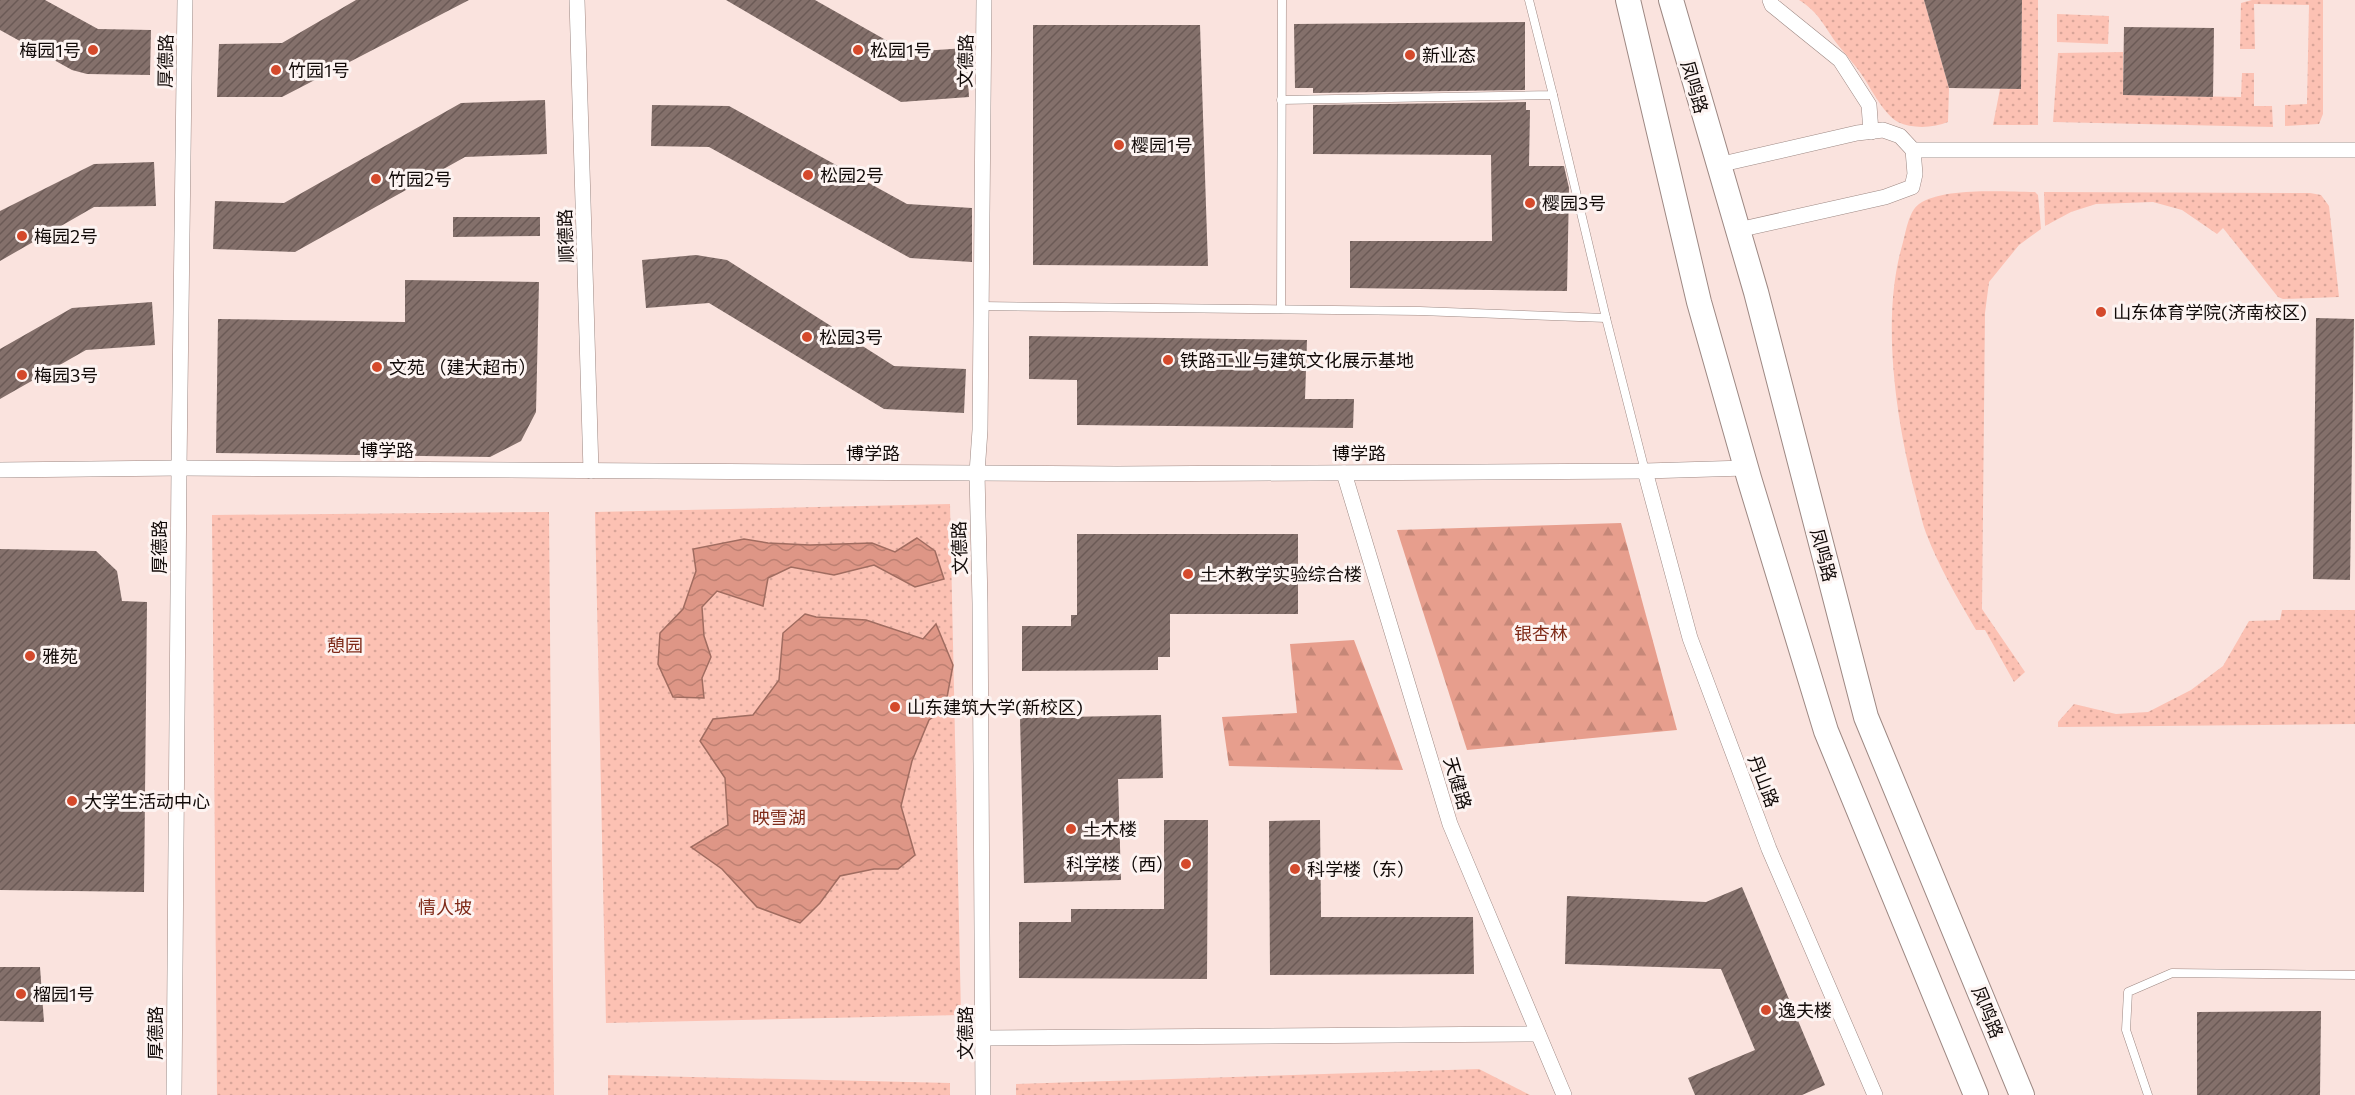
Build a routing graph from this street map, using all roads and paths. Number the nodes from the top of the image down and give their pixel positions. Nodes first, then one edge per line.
1 (185, 0) edge
2 (577, 0) edge
3 (984, 0) edge
4 (1282, 0) edge
5 (1529, 0) edge
6 (1628, 0) edge
7 (1671, 0) edge
8 (1770, 0) edge
9 (1553, 95) junction
10 (1281, 100) junction
11 (1870, 132) junction
12 (1913, 150) junction
13 (2355, 150) edge
14 (1718, 165) junction
15 (1738, 230) junction
16 (981, 306) junction
17 (1281, 309) junction
18 (1606, 318) junction
19 (178, 468) junction
20 (1746, 468) junction
21 (0, 470) edge
22 (591, 471) junction
23 (1645, 471) junction
24 (977, 473) junction
25 (1344, 473) junction
26 (2355, 975) edge
27 (1538, 1034) junction
28 (984, 1038) junction
29 (174, 1095) edge
30 (983, 1095) edge
31 (1564, 1095) edge
32 (1875, 1095) edge
33 (1976, 1095) edge
34 (2022, 1095) edge
35 (2148, 1095) edge

1 - 19 street, 厚德路
2 - 22 street, 顺德路
3 - 16 street, 文德路
4 - 10 lane
5 - 9 lane
6 - 20 main road
7 - 14 main road, 凤鸣路
8 - 11 street
9 - 10 lane
9 - 18 lane
10 - 17 lane
11 - 12 street
11 - 14 street
12 - 13 street
12 - 15 street
14 - 15 main road, 凤鸣路
15 - 34 main road, 凤鸣路
16 - 17 lane
16 - 24 street, 文德路
17 - 18 lane
18 - 23 lane
19 - 21 street, 博学路
19 - 22 street, 博学路
19 - 29 street, 厚德路
20 - 23 street, 博学路
20 - 33 main road
22 - 24 street, 博学路
23 - 25 street, 博学路
23 - 32 street, 丹山路
24 - 25 street, 博学路
24 - 28 street, 文德路
25 - 27 street, 天健路
26 - 35 lane
27 - 28 street
27 - 31 street, 天健路
28 - 30 street, 文德路

